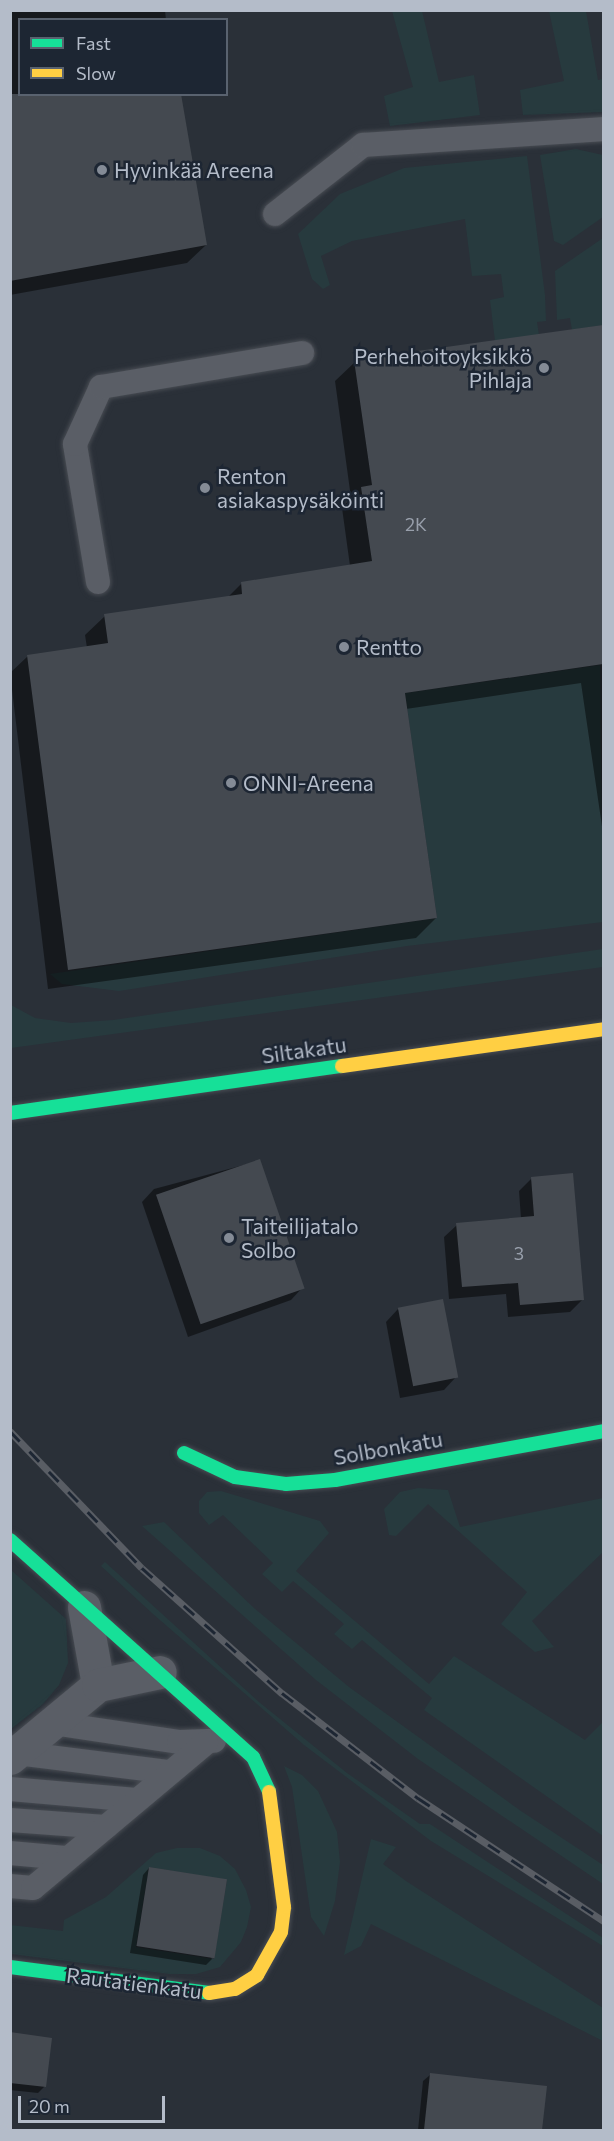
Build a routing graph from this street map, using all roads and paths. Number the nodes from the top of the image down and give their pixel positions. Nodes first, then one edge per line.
1 (603, 129) edge
2 (275, 214) dead end
3 (303, 353) dead end
4 (98, 582) dead end
5 (603, 1029) edge
6 (10, 1113) edge
7 (603, 1431) edge
8 (184, 1453) dead end
9 (10, 1540) edge
10 (84, 1607) junction
11 (160, 1672) junction
12 (98, 1685) junction
13 (52, 1723) junction
14 (233, 1736) junction
15 (206, 1743) junction
16 (14, 1755) edge
17 (170, 1772) junction
18 (10, 1789) edge
19 (137, 1800) junction
20 (10, 1820) edge
21 (106, 1827) junction
22 (10, 1853) edge
23 (66, 1858) junction
24 (10, 1886) edge
25 (10, 1967) edge

1 - 2 lane
3 - 4 lane
5 - 6 street, Siltakatu
7 - 8 street, Solbonkatu
9 - 10 street, Rautatienkatu
10 - 11 street, Rautatienkatu
10 - 12 street
11 - 12 street
11 - 14 street, Rautatienkatu
12 - 13 street
13 - 15 lane
13 - 16 street
14 - 15 lane
14 - 25 street, Rautatienkatu
15 - 17 lane
16 - 17 lane
17 - 19 lane
18 - 19 lane
19 - 21 lane
20 - 21 lane
21 - 23 lane
22 - 23 lane
23 - 24 lane

